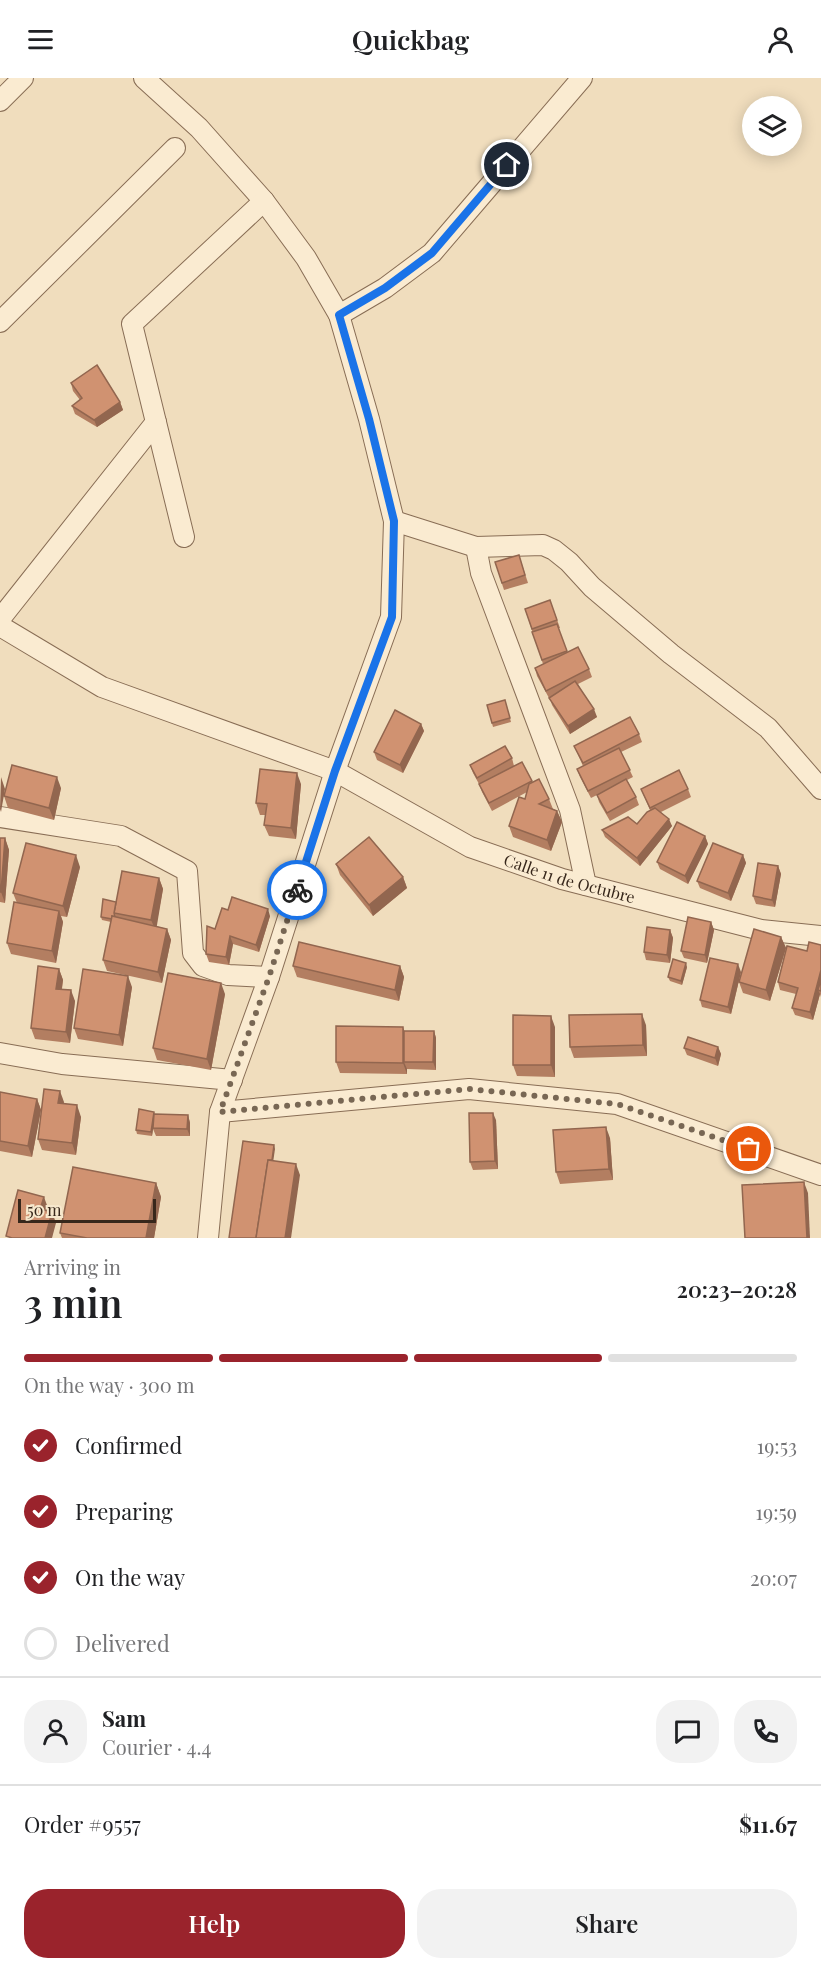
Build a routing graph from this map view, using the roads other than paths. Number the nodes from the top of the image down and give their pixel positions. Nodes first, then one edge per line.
1 (23, 78) edge
2 (144, 78) edge
3 (582, 78) edge
4 (0, 101) edge
5 (175, 148) dead end
6 (264, 201) junction
7 (339, 315) junction
8 (0, 322) edge
9 (156, 422) junction
10 (394, 521) junction
11 (184, 537) dead end
12 (476, 547) junction
13 (0, 619) edge
14 (0, 626) edge
15 (335, 771) junction
16 (817, 778) edge
17 (0, 817) edge
18 (586, 885) junction
19 (821, 936) edge
20 (269, 977) junction
21 (0, 1053) edge
22 (232, 1080) junction
23 (220, 1112) junction
24 (821, 1175) edge
25 (208, 1238) edge

1 - 4 street
2 - 6 street
3 - 7 street
5 - 8 street
6 - 7 street
6 - 9 street
7 - 10 street
9 - 11 street
9 - 13 street
10 - 12 street
10 - 15 street
12 - 16 street
12 - 18 street
14 - 15 street, Calle 11 de Octubre
15 - 18 street, Calle 11 de Octubre
15 - 20 street
17 - 20 street
18 - 19 street, Calle 11 de Octubre
20 - 22 street
21 - 22 street
22 - 23 street
23 - 24 street
23 - 25 street

